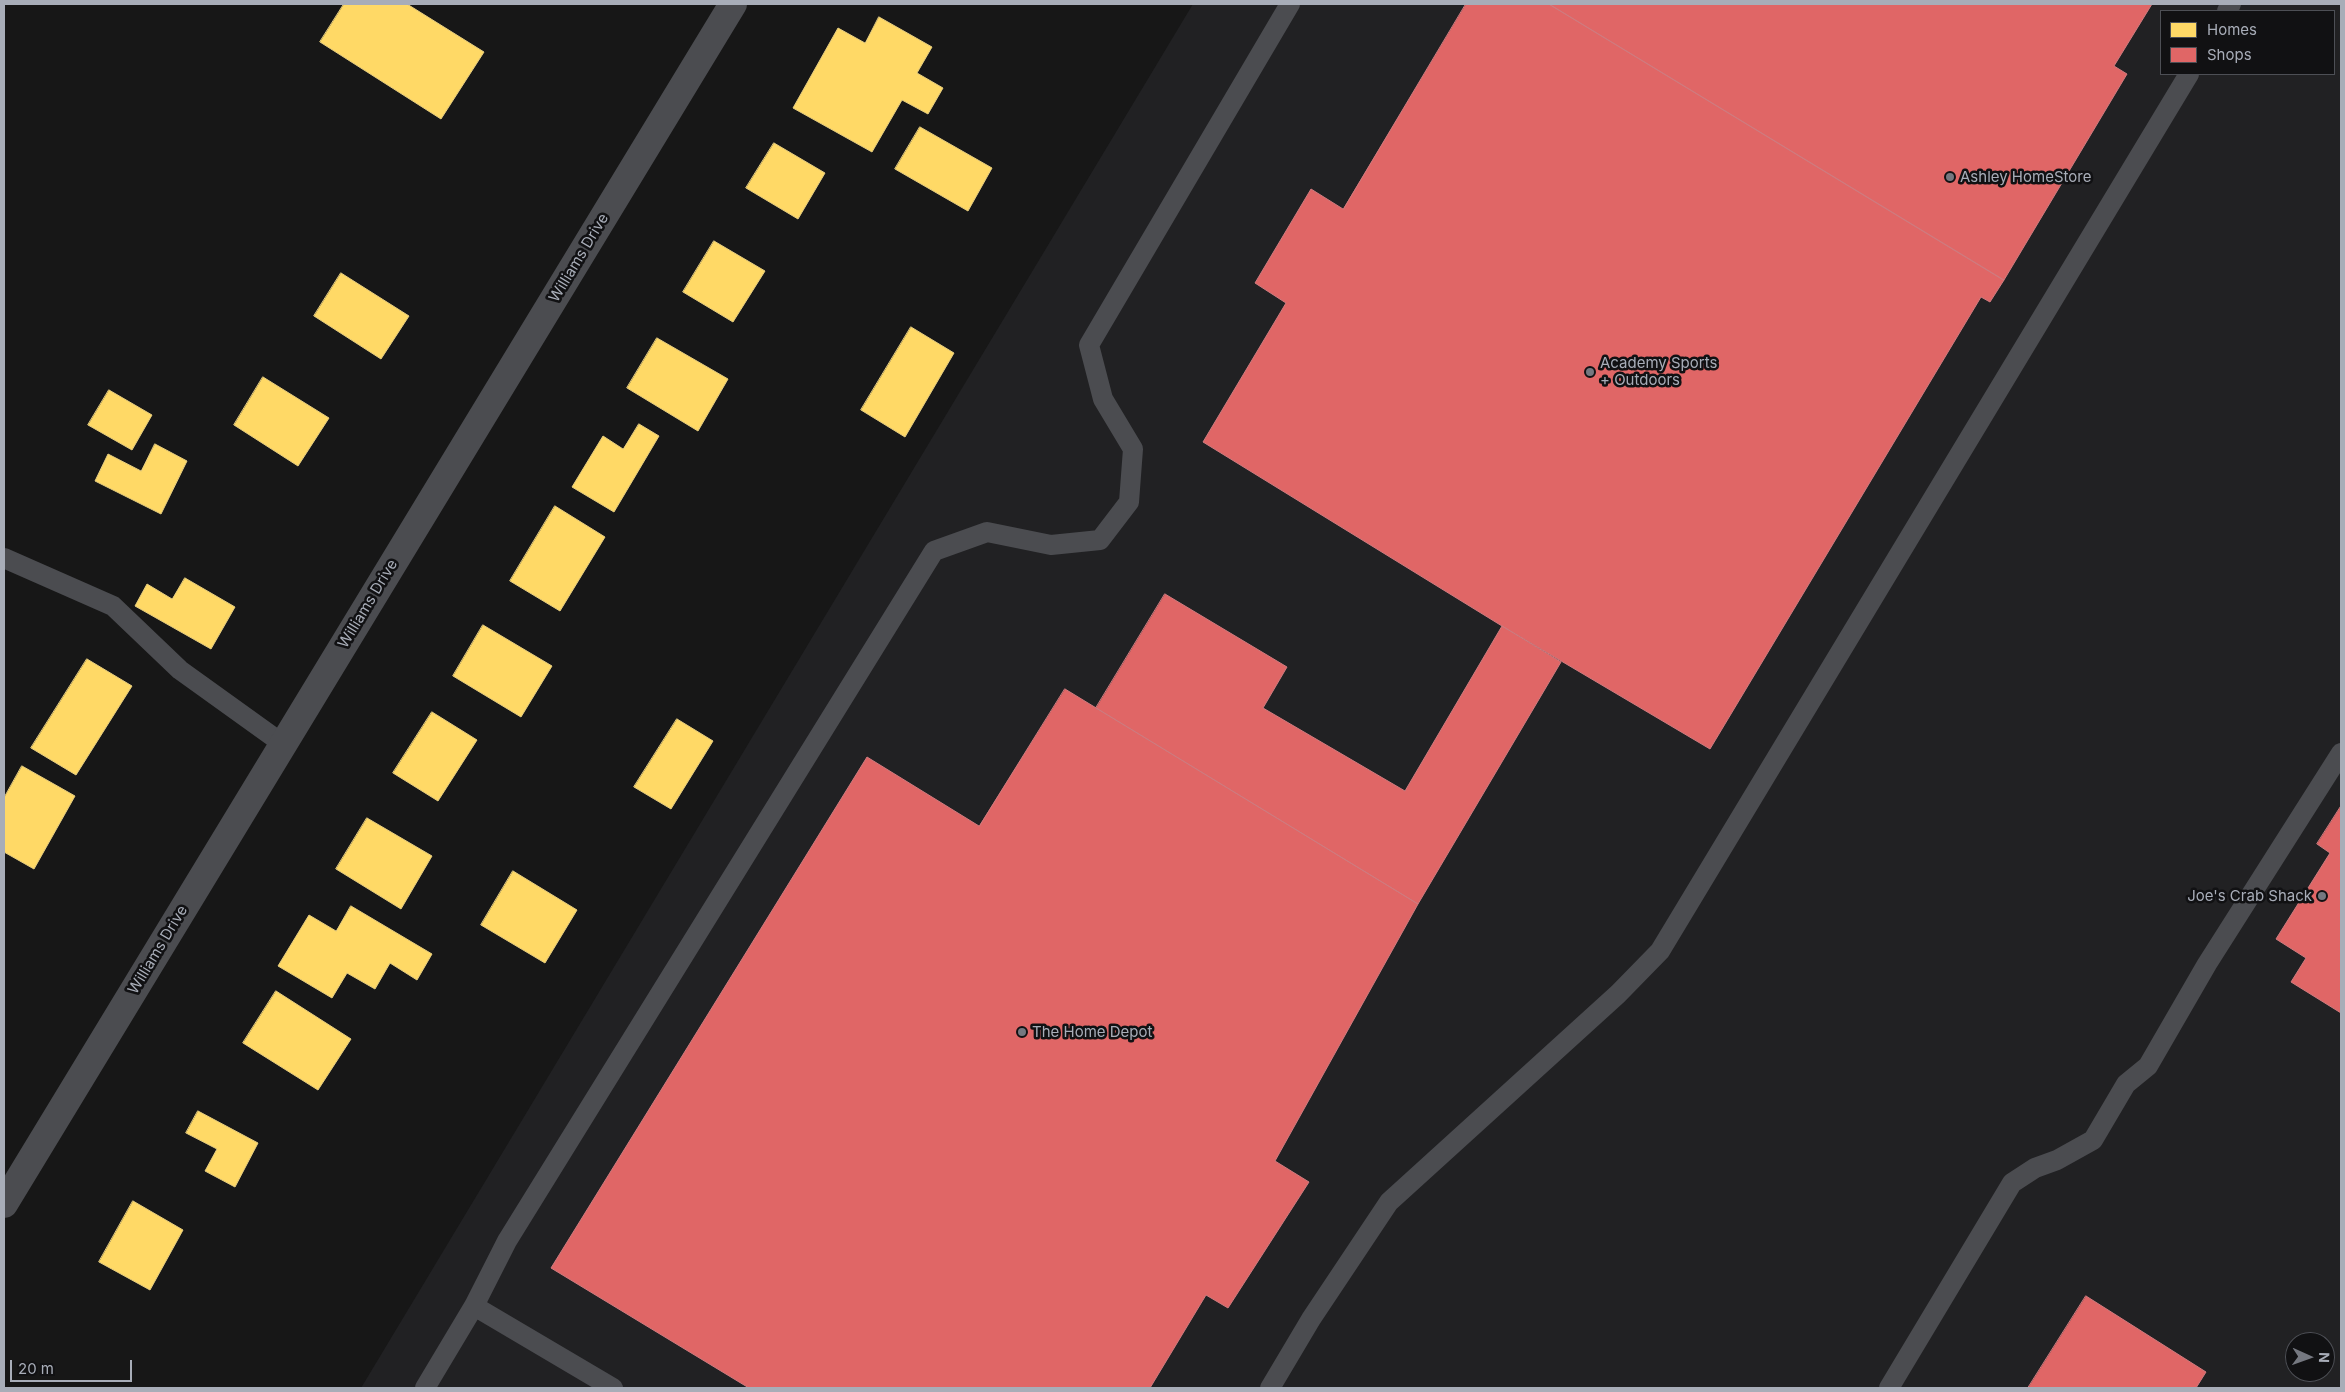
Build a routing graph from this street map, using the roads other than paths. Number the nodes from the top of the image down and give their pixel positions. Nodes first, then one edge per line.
1 (733, 4) edge
2 (1290, 4) edge
3 (2188, 75) edge
4 (4, 558) edge
5 (283, 744) junction
6 (2341, 753) edge
7 (4, 1204) edge
8 (474, 1306) junction
9 (425, 1388) edge
10 (613, 1388) edge
11 (1270, 1388) edge
12 (1889, 1388) edge

1 - 5 street, Williams Drive
2 - 8 lane
3 - 11 lane
4 - 5 lane
5 - 7 street, Williams Drive
6 - 12 lane
8 - 9 lane
8 - 10 lane

